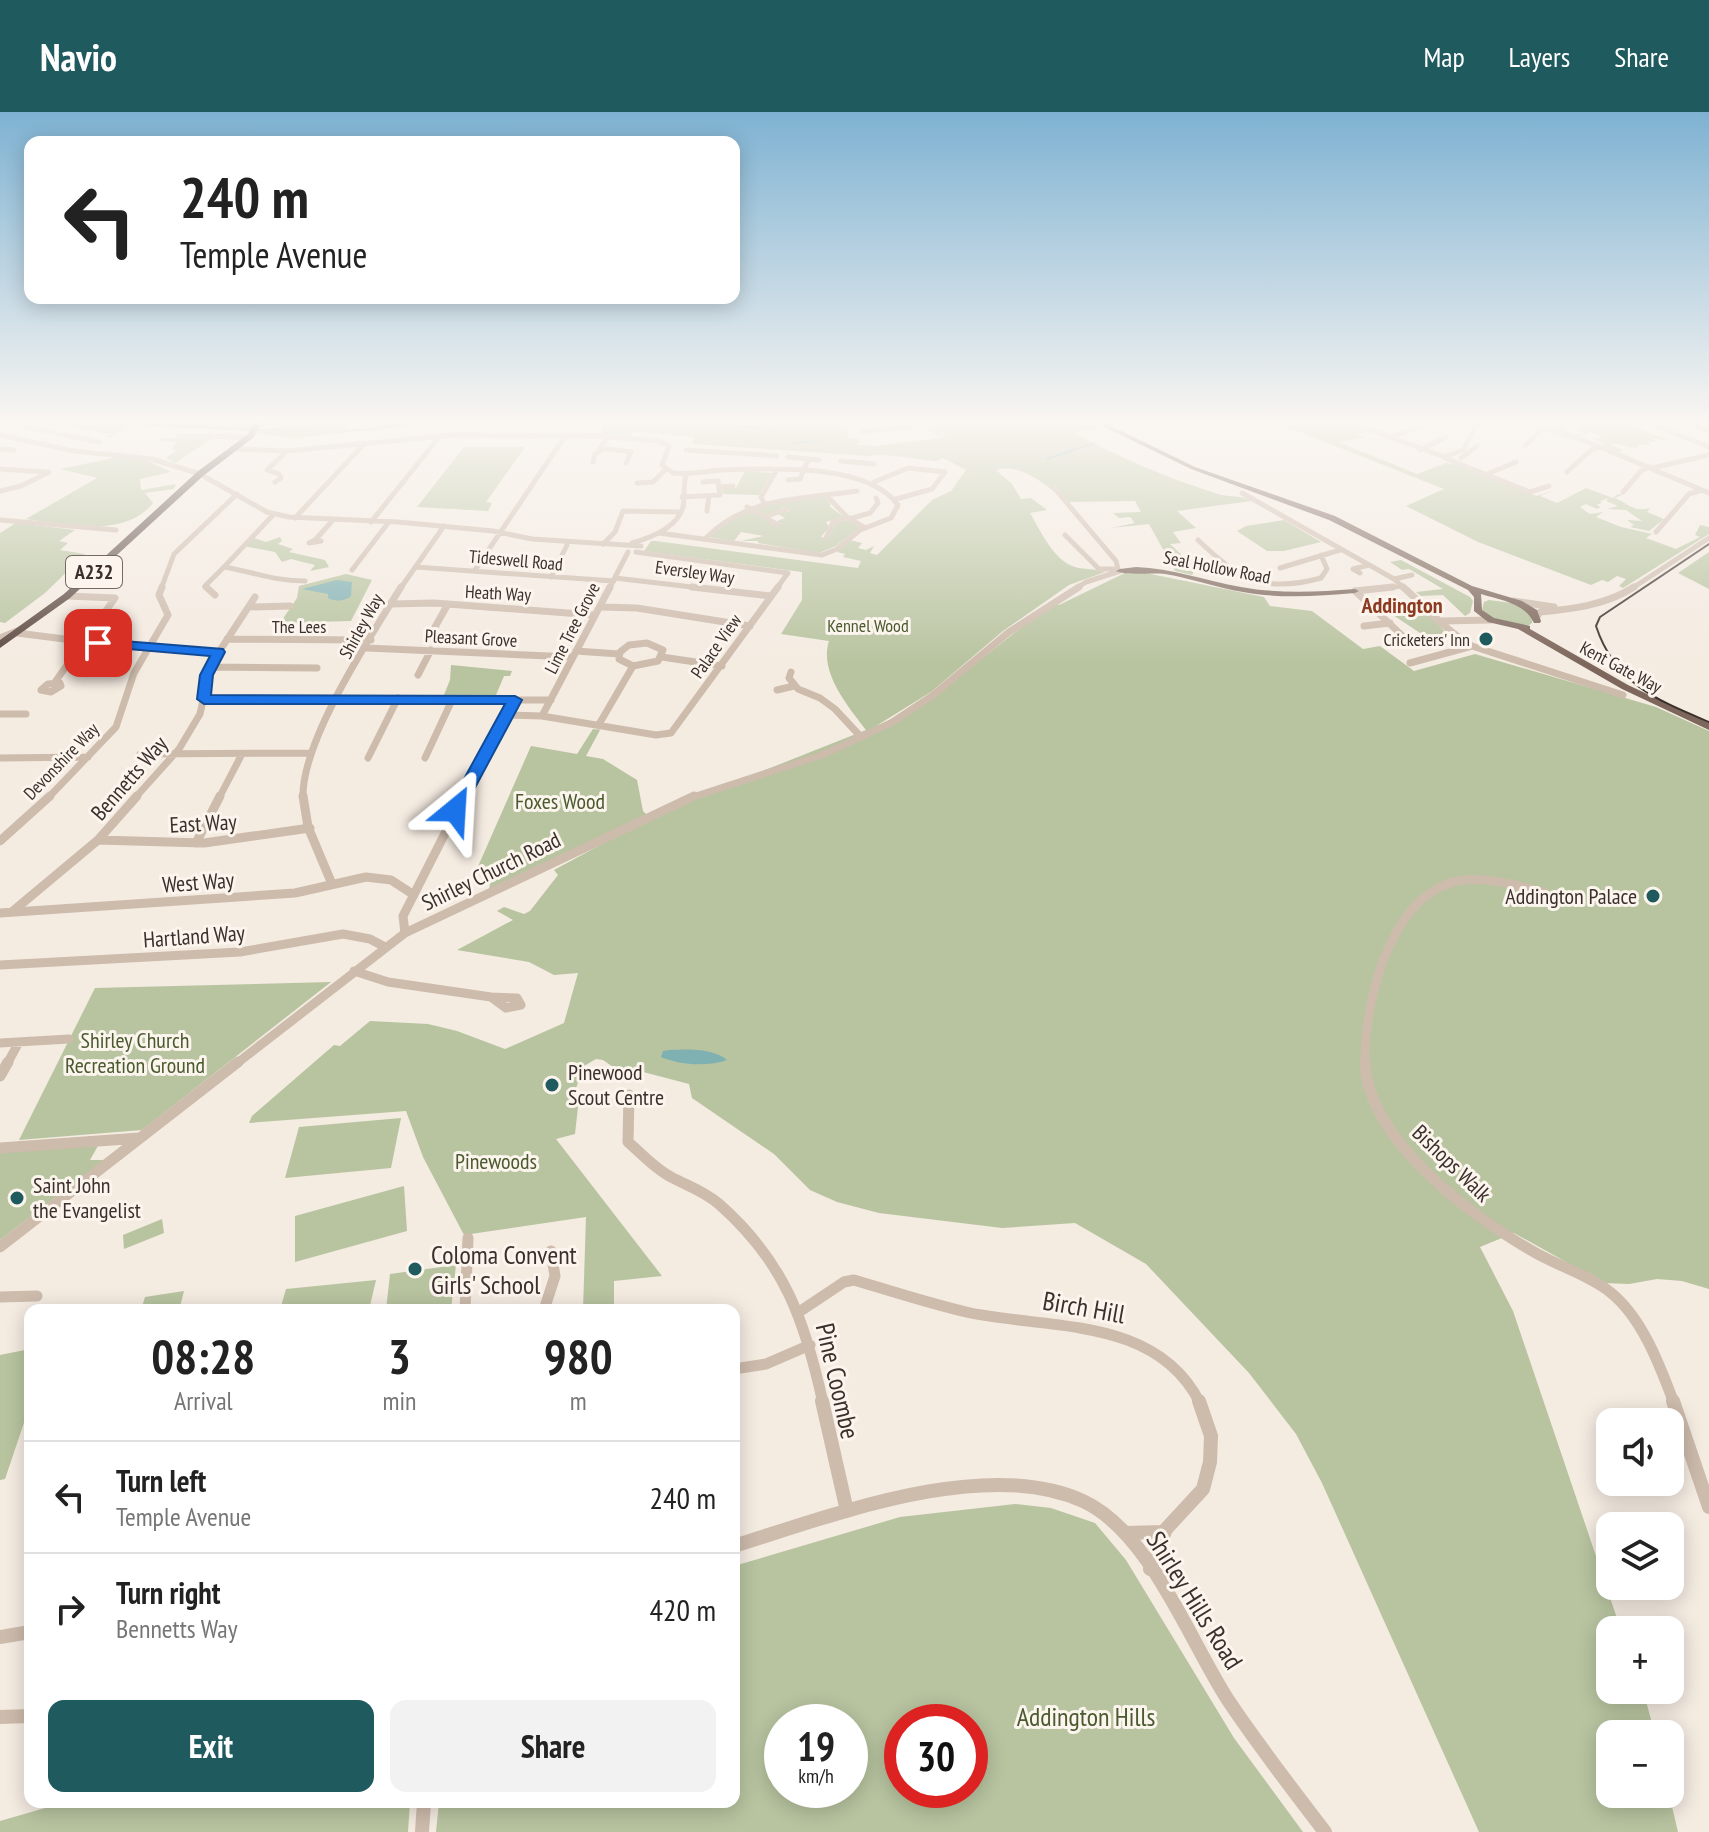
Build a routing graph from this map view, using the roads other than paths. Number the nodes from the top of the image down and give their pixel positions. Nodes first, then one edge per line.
1 (169, 503) edge
2 (225, 503) edge
3 (254, 503) edge
4 (309, 503) edge
5 (386, 503) edge
6 (520, 503) edge
7 (681, 503) edge
8 (710, 503) edge
9 (763, 503) edge
10 (834, 503) edge
11 (877, 503) edge
12 (897, 503) edge
13 (1067, 503) edge
14 (1261, 503) edge
15 (1291, 503) edge
16 (1681, 503) edge
17 (747, 507) junction
18 (787, 509) dead end
19 (707, 511) dead end
20 (680, 512) junction
21 (274, 514) junction
22 (765, 517) junction
23 (295, 518) junction
24 (848, 518) junction
25 (0, 520) edge
26 (333, 520) junction
27 (371, 522) junction
28 (388, 523) junction
29 (778, 525) dead end
30 (443, 527) junction
31 (865, 528) junction
32 (116, 530) dead end
33 (1656, 532) dead end
34 (659, 533) junction
35 (1065, 535) dead end
36 (497, 537) junction
37 (650, 538) junction
38 (826, 538) dead end
39 (1709, 538) edge
40 (316, 539) dead end
41 (705, 539) junction
42 (1198, 540) dead end
43 (604, 543) junction
44 (567, 545) junction
45 (624, 545) junction
46 (641, 546) junction
47 (1340, 550) junction
48 (632, 552) junction
49 (1321, 555) junction
50 (224, 567) junction
51 (416, 567) junction
52 (1280, 568) dead end
53 (1363, 568) junction
54 (352, 570) dead end
55 (475, 570) junction
56 (1117, 571) junction
57 (1373, 573) dead end
58 (1412, 575) dead end
59 (551, 577) junction
60 (615, 579) junction
61 (1394, 579) junction
62 (302, 582) dead end
63 (1404, 587) junction
64 (1469, 588) junction
65 (1355, 591) junction
66 (215, 595) dead end
67 (67, 596) junction
68 (771, 596) junction
69 (255, 597) dead end
70 (1502, 599) junction
71 (392, 604) junction
72 (447, 605) junction
73 (290, 606) dead end
74 (1587, 606) junction
75 (250, 607) junction
76 (602, 607) junction
77 (1478, 608) junction
78 (1545, 612) junction
79 (594, 615) junction
80 (1470, 618) junction
81 (1491, 620) junction
82 (1442, 621) junction
83 (1538, 622) junction
84 (1390, 623) junction
85 (750, 626) junction
86 (1364, 626) dead end
87 (435, 627) dead end
88 (1522, 628) junction
89 (20, 631) junction
90 (0, 638) edge
91 (227, 639) junction
92 (82, 642) junction
93 (1410, 643) dead end
94 (369, 644) junction
95 (0, 645) edge
96 (1472, 646) junction
97 (148, 648) junction
98 (431, 650) junction
99 (219, 652) junction
100 (575, 654) junction
101 (619, 654) junction
102 (662, 657) junction
103 (1410, 663) dead end
104 (633, 666) junction
105 (722, 666) junction
106 (210, 667) junction
107 (317, 668) dead end
108 (791, 672) dead end
109 (1612, 673) junction
110 (418, 675) dead end
111 (55, 682) dead end
112 (794, 686) junction
113 (777, 690) dead end
114 (1623, 695) dead end
115 (1639, 695) junction
116 (339, 698) junction
117 (398, 698) junction
118 (453, 698) junction
119 (204, 699) junction
120 (515, 700) junction
121 (551, 700) junction
122 (0, 714) edge
123 (26, 714) dead end
124 (508, 715) junction
125 (542, 716) junction
126 (1709, 718) edge
127 (598, 726) junction
128 (1709, 727) edge
129 (861, 737) junction
130 (311, 753) junction
131 (140, 754) dead end
132 (242, 754) junction
133 (175, 755) junction
134 (88, 757) junction
135 (0, 758) edge
136 (368, 758) dead end
137 (425, 758) dead end
138 (310, 828) junction
139 (98, 840) junction
140 (0, 841) edge
141 (196, 843) junction
142 (422, 878) junction
143 (395, 882) junction
144 (332, 884) junction
145 (1544, 892) dead end
146 (414, 895) junction
147 (13, 911) junction
148 (0, 913) edge
149 (405, 933) junction
150 (385, 947) junction
151 (0, 965) edge
152 (354, 971) junction
153 (491, 997) dead end
154 (69, 1039) dead end
155 (19, 1042) junction
156 (0, 1043) edge
157 (0, 1076) edge
158 (629, 1095) dead end
159 (140, 1138) junction
160 (0, 1148) edge
161 (468, 1238) dead end
162 (0, 1247) edge
163 (551, 1251) dead end
164 (37, 1296) dead end
165 (0, 1297) edge
166 (466, 1304) edge
167 (546, 1304) edge
168 (799, 1312) junction
169 (810, 1345) junction
170 (740, 1368) edge
171 (1709, 1507) edge
172 (847, 1511) junction
173 (1164, 1532) junction
174 (1125, 1533) junction
175 (740, 1544) edge
176 (1150, 1569) junction
177 (24, 1633) edge
178 (0, 1637) edge
179 (24, 1716) edge
180 (0, 1717) edge
181 (424, 1808) edge
182 (422, 1832) edge
183 (1325, 1832) edge

1 - 67 highway, A232
2 - 97 street, Devonshire Way
3 - 21 street
4 - 23 street
5 - 27 street
6 - 36 street
7 - 20 street
8 - 19 street
9 - 17 street
10 - 24 street
11 - 24 street
12 - 31 street
13 - 56 street
14 - 47 street
15 - 64 main road
16 - 33 street
17 - 22 street
17 - 41 street
18 - 22 street
20 - 34 street
20 - 43 street
21 - 23 street
21 - 50 street
22 - 29 street
23 - 26 street
24 - 31 street
24 - 38 street
25 - 32 street
26 - 27 street
26 - 40 street
27 - 28 street
28 - 30 street
28 - 54 street
30 - 36 street
30 - 51 street, Shirley Way
31 - 41 street
34 - 37 street
34 - 41 street
35 - 56 street
36 - 43 street
36 - 44 street
36 - 55 street
37 - 45 street
37 - 46 street, Lime Tree Grove
39 - 74 street
42 - 49 street
43 - 45 street
44 - 45 street
44 - 59 street
45 - 46 street
45 - 48 street
46 - 48 street, Lime Tree Grove
47 - 49 street
47 - 53 street
48 - 60 street, Lime Tree Grove
48 - 68 street, Palace View
49 - 52 street
50 - 62 street
50 - 66 street
51 - 55 street, Tideswell Road
51 - 71 street, Shirley Way
53 - 57 street
53 - 61 street
55 - 59 street, Tideswell Road
56 - 65 main road, Seal Hollow Road
56 - 129 street, Shirley Church Road
58 - 61 street
59 - 60 street, Tideswell Road
60 - 68 street, Eversley Way
60 - 76 street, Lime Tree Grove
61 - 63 street
63 - 65 street
63 - 82 street
64 - 70 main road, Kent Gate Way
64 - 77 main road
65 - 84 street
67 - 89 highway, A232
67 - 92 street
68 - 85 street, Palace View
69 - 75 street, Bennetts Way
70 - 74 street
70 - 77 main road
70 - 83 main road, Kent Gate Way
71 - 72 street, Heath Way
71 - 94 street, Shirley Way
72 - 79 street, Heath Way
72 - 87 street
73 - 75 street
74 - 78 street
75 - 91 street, Bennetts Way
76 - 79 street, Lime Tree Grove
76 - 85 street
77 - 80 street
77 - 81 main road
78 - 83 street
78 - 83 street
79 - 100 street, Lime Tree Grove
80 - 81 street
80 - 82 street
81 - 88 main road, Kent Gate Way
82 - 96 street
83 - 88 main road
83 - 109 main road, Kent Gate Way
84 - 86 street
84 - 93 street
85 - 105 street, Palace View
88 - 115 main road, Kent Gate Way
89 - 90 street
89 - 92 street
89 - 95 highway, A232
91 - 94 street, The Lees
91 - 99 street, Bennetts Way
92 - 97 street
92 - 111 street
94 - 98 street, Pleasant Grove
94 - 116 street, Shirley Way
96 - 103 street
96 - 114 street
97 - 99 street
97 - 134 street, Devonshire Way
98 - 100 street, Pleasant Grove
98 - 110 street
99 - 106 street, Bennetts Way
100 - 101 street, Pleasant Grove
100 - 121 street, Lime Tree Grove
101 - 102 street, Pleasant Grove
101 - 104 street
102 - 104 street
102 - 105 street
104 - 127 street
105 - 127 street, Palace View
106 - 107 street
106 - 119 street, Bennetts Way
108 - 112 street
109 - 115 main road
109 - 126 main road, Kent Gate Way
112 - 113 street
112 - 129 street
115 - 128 main road, Kent Gate Way
116 - 117 street
116 - 119 street
116 - 130 street, Shirley Way
117 - 118 street
117 - 136 street
118 - 120 street
118 - 137 street
119 - 133 street, Bennetts Way
120 - 121 street
120 - 124 street
121 - 125 street, Lime Tree Grove
122 - 123 street
124 - 125 street
124 - 142 street
125 - 127 street
129 - 149 street, Shirley Church Road
130 - 132 street
130 - 138 street, Shirley Way
131 - 133 street
132 - 133 street
132 - 141 street
133 - 139 street, Bennetts Way
134 - 135 street
134 - 140 street, Devonshire Way
138 - 141 street, East Way
138 - 144 street, Shirley Way
139 - 141 street, East Way
139 - 147 street, Bennetts Way
142 - 143 street, West Way
142 - 146 street
143 - 144 street, West Way
143 - 146 street
144 - 147 street, West Way
145 - 171 street, Bishops Walk
146 - 149 street
147 - 148 street, West Way
149 - 150 street, Shirley Church Road
150 - 151 street, Hartland Way
150 - 152 street, Shirley Church Road
152 - 153 street
152 - 159 street, Shirley Church Road
154 - 155 street
155 - 156 street
155 - 157 street
158 - 168 street, Pine Coombe
159 - 160 street
159 - 162 street, Shirley Church Road
161 - 166 street
163 - 167 street
164 - 165 street
168 - 169 street, Pine Coombe
168 - 173 street, Birch Hill
169 - 170 street
169 - 172 street, Pine Coombe
172 - 174 street, Shirley Hills Road
172 - 175 street, Shirley Hills Road
173 - 174 street
173 - 176 street, Birch Hill
174 - 176 street, Shirley Hills Road
176 - 183 street, Shirley Hills Road
177 - 178 street
179 - 180 street
181 - 182 street

